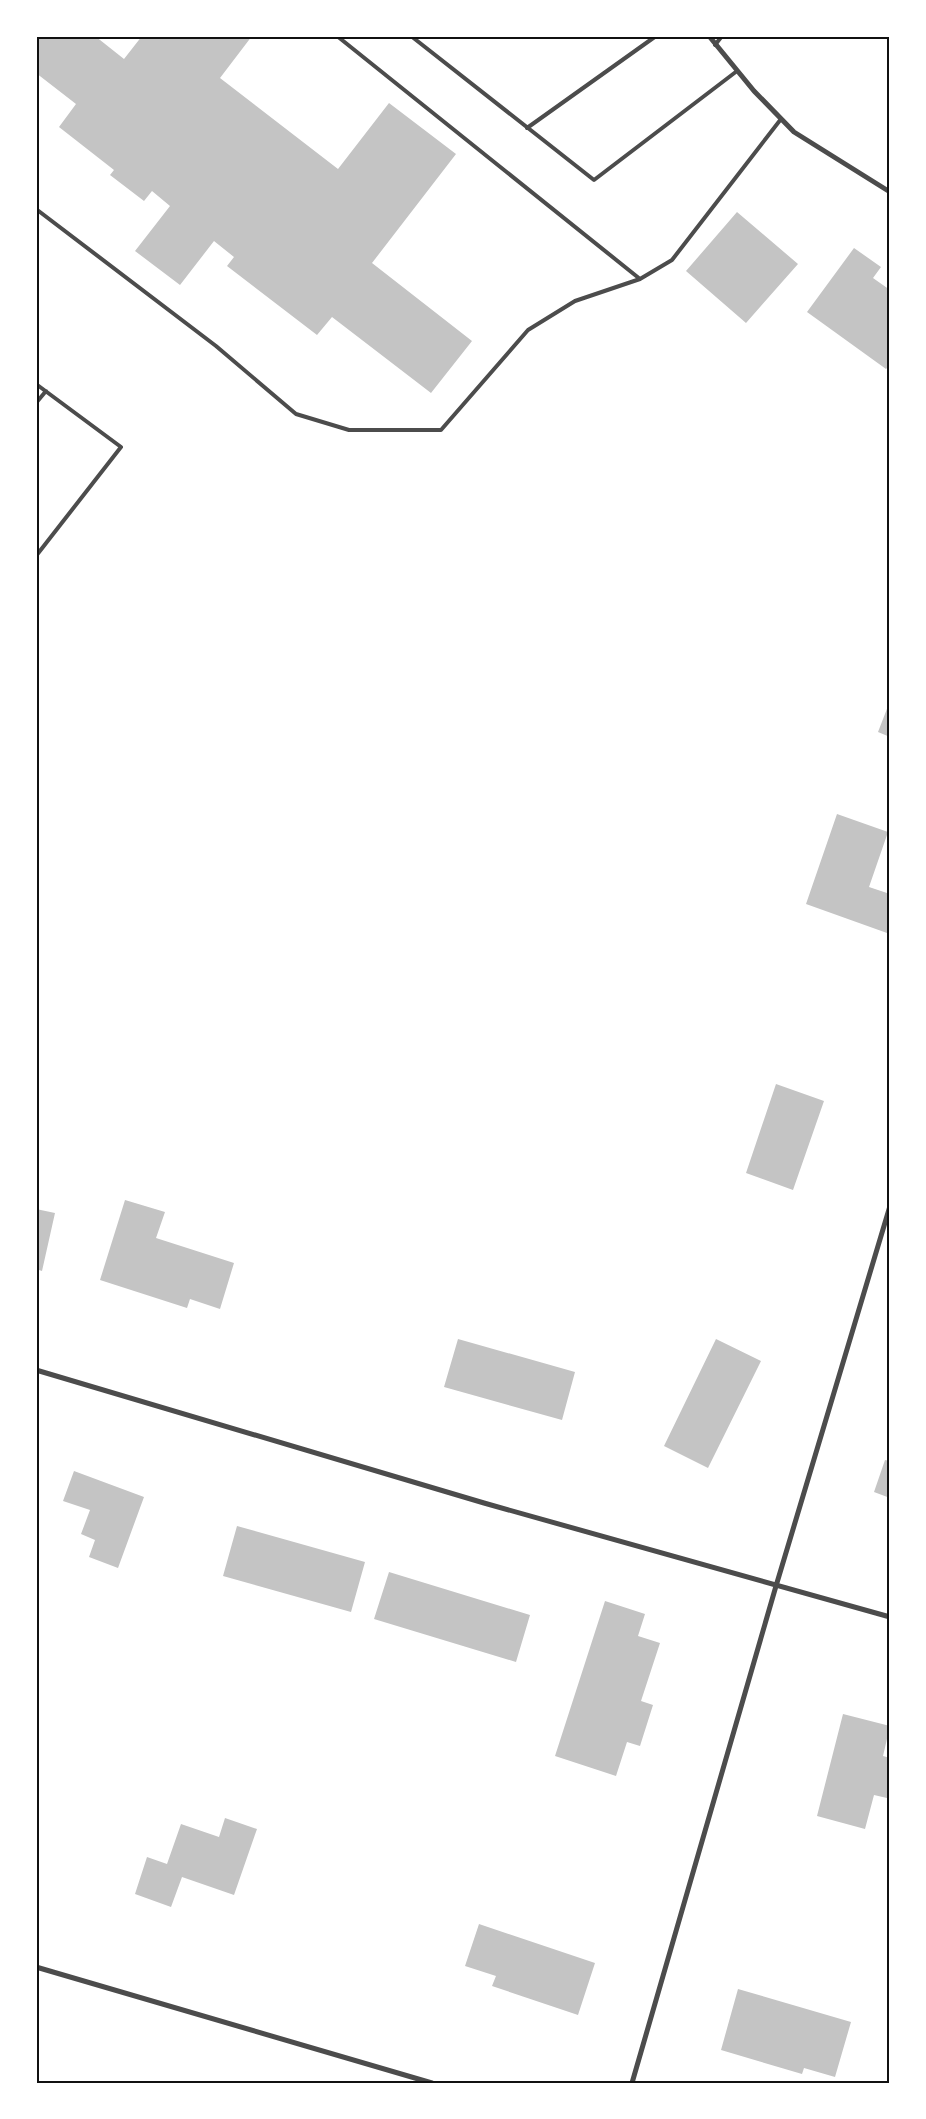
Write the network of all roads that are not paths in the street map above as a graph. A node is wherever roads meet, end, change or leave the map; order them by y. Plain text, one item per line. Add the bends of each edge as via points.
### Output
1 (336, 36) edge
2 (411, 36) edge
3 (656, 36) edge
4 (709, 36) edge
5 (722, 36) edge
6 (715, 45) junction
7 (737, 71) junction
8 (781, 119) junction
9 (528, 128) junction
10 (890, 192) edge
11 (36, 209) edge
12 (640, 279) junction
13 (36, 384) edge
14 (46, 391) junction
15 (36, 403) edge
16 (36, 556) edge
17 (890, 1206) edge
18 (36, 1370) edge
19 (776, 1586) junction
20 (890, 1617) edge
21 (36, 1967) edge
22 (432, 2083) edge
23 (632, 2083) edge

1 - 12 lane
2 - 9 lane
3 - 9 lane
4 - 6 street
5 - 6 lane
6 - 7 street
7 - 8 street
7 - 9 lane via 594,180
8 - 10 street via 794,132
8 - 12 lane via 672,260
11 - 12 lane via 216,346 296,414 349,430 441,430 528,330 575,301
13 - 14 lane
14 - 15 lane
14 - 16 lane via 121,447
17 - 19 street
18 - 19 street
19 - 20 street
19 - 23 street
21 - 22 street

